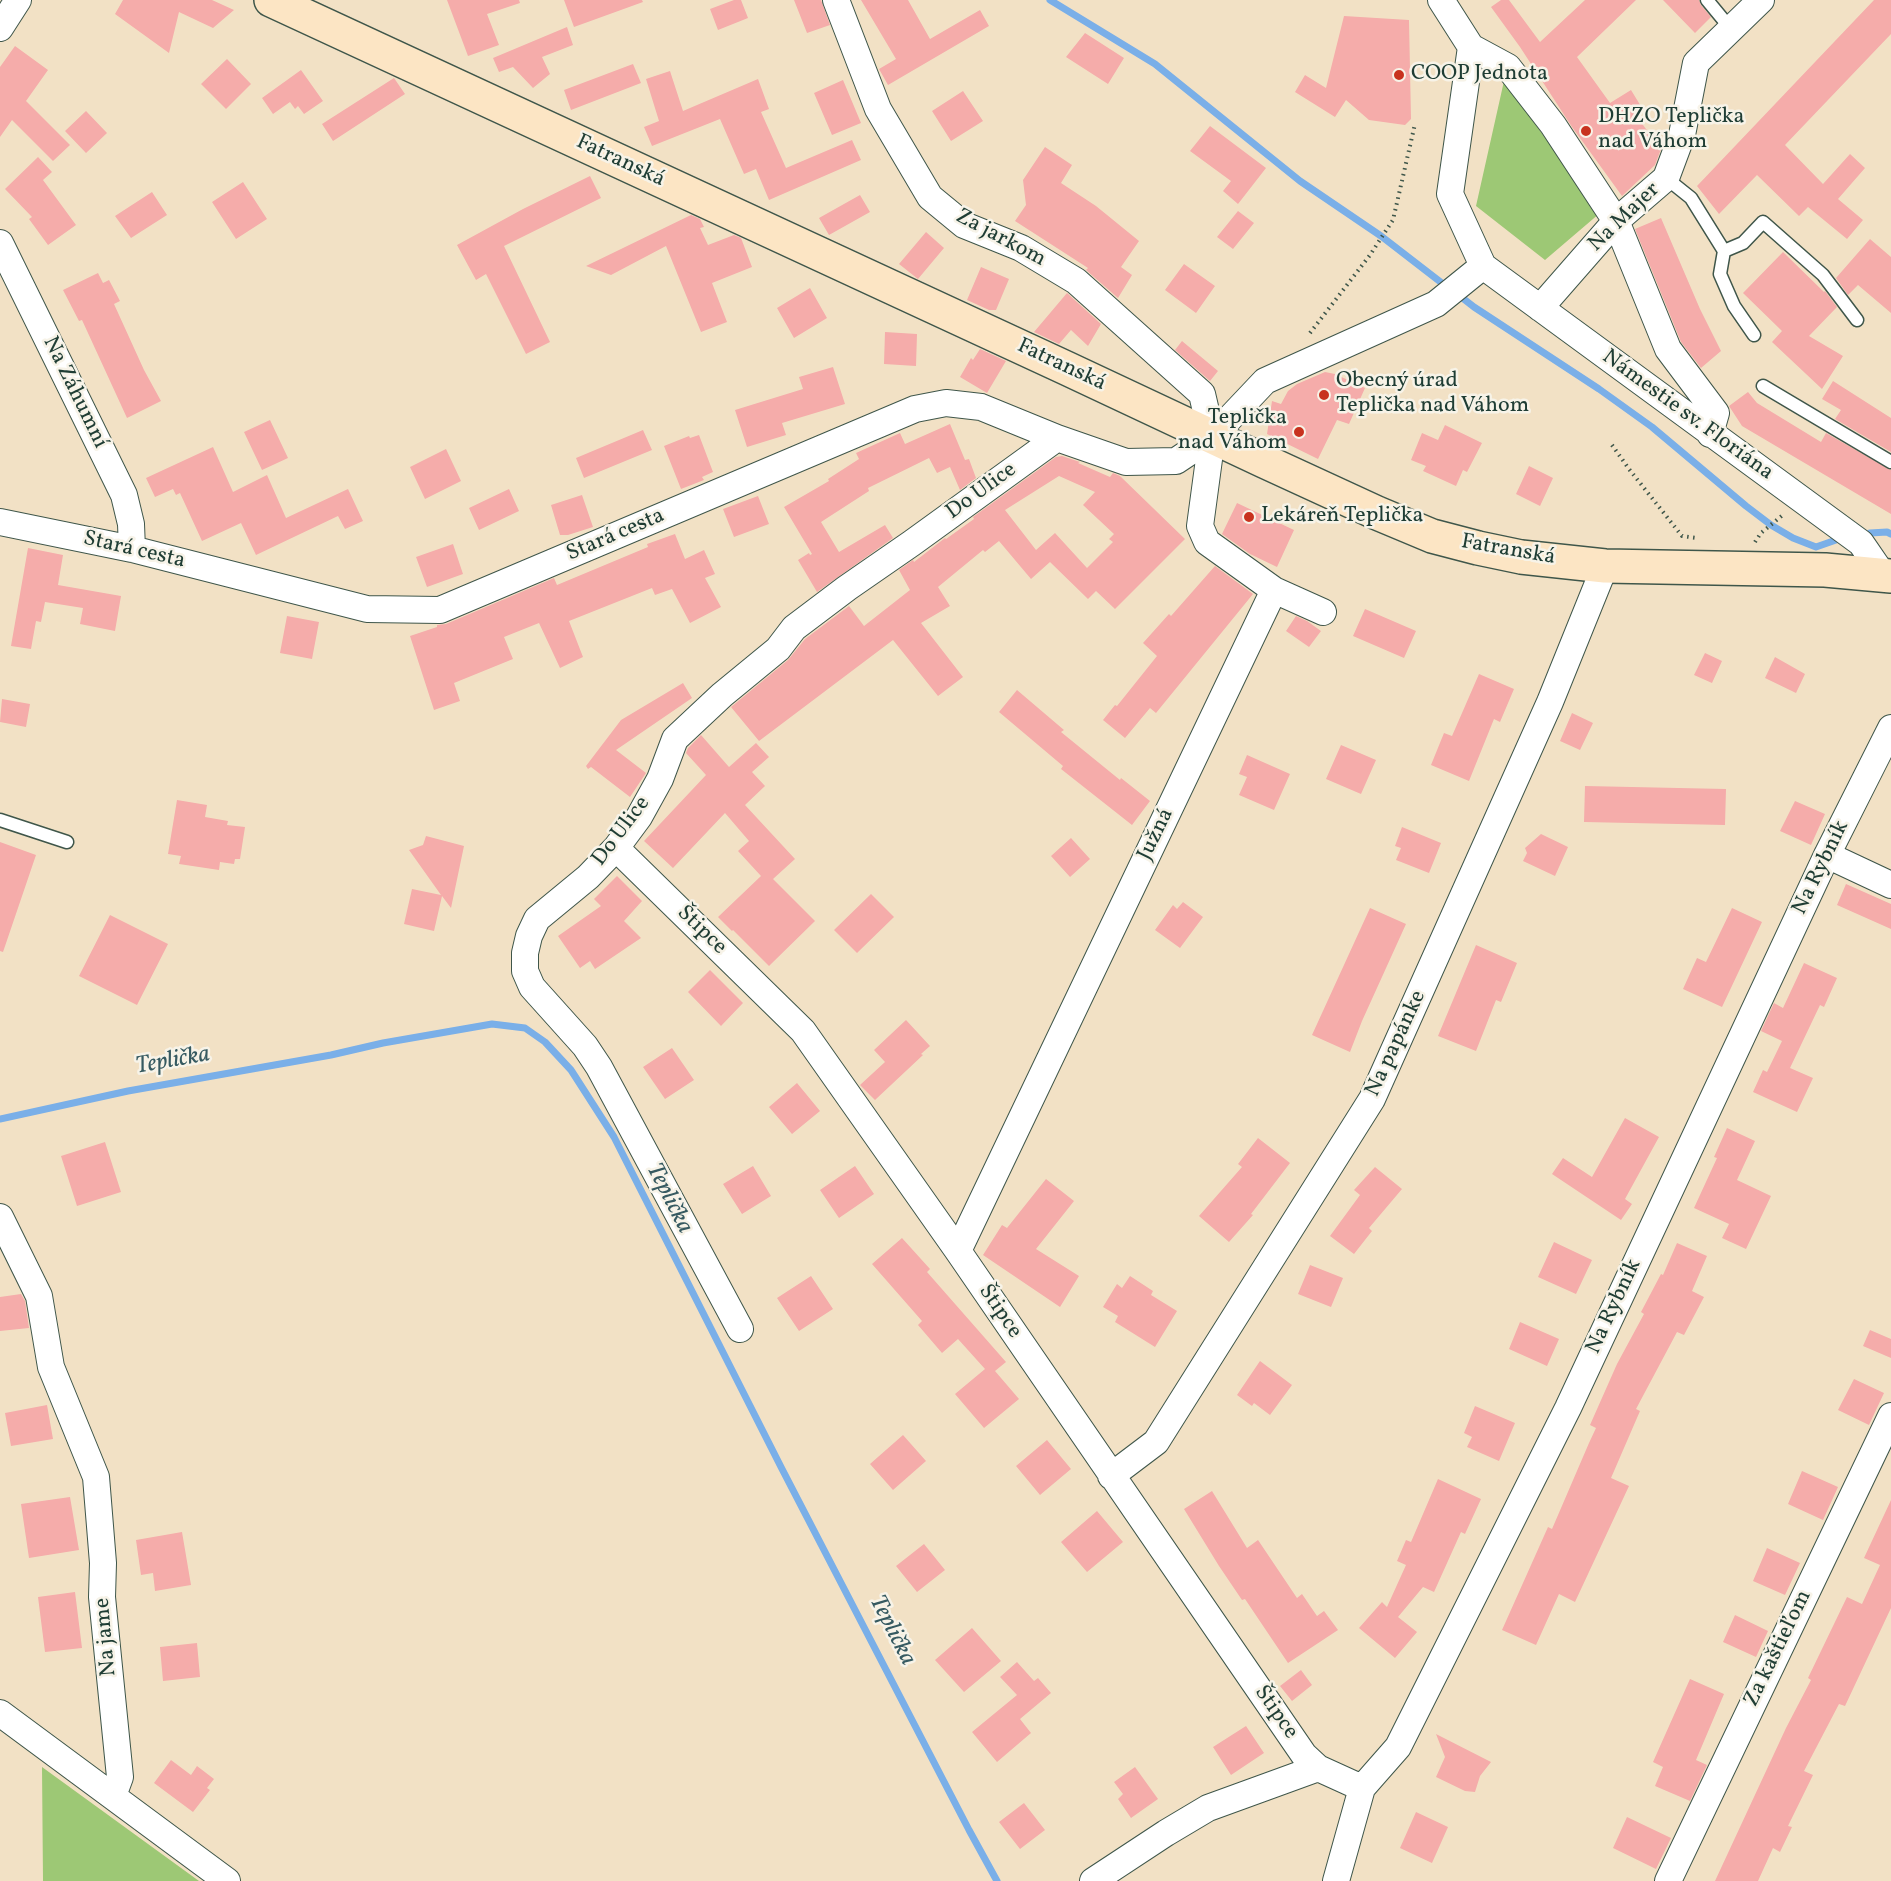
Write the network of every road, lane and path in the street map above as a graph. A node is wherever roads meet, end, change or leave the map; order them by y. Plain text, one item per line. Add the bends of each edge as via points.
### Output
1 (18, 0) edge
2 (271, 0) edge
3 (836, 0) edge
4 (1441, 0) edge
5 (1707, 0) edge
6 (1761, 0) edge
7 (0, 28) edge
8 (1731, 29) junction
9 (1471, 47) junction
10 (1415, 124) dead end
11 (1666, 177) junction
12 (1616, 220) junction
13 (0, 243) edge
14 (1724, 251) junction
15 (1483, 266) junction
16 (1540, 308) junction
17 (1857, 320) dead end
18 (1308, 335) dead end
19 (1754, 335) dead end
20 (1764, 386) dead end
21 (1710, 434) junction
22 (1212, 437) junction
23 (1057, 438) junction
24 (1612, 445) dead end
25 (1891, 462) edge
26 (1778, 519) dead end
27 (0, 522) edge
28 (1761, 533) dead end
29 (1682, 536) dead end
30 (132, 549) junction
31 (1605, 566) junction
32 (1887, 575) edge
33 (1274, 590) junction
34 (1323, 612) dead end
35 (1891, 728) edge
36 (0, 820) edge
37 (67, 842) dead end
38 (616, 848) junction
39 (1827, 855) junction
40 (1891, 885) edge
41 (0, 1217) edge
42 (957, 1251) junction
43 (740, 1329) dead end
44 (1891, 1416) edge
45 (1111, 1476) junction
46 (0, 1713) edge
47 (1318, 1768) junction
48 (1362, 1788) junction
49 (113, 1796) junction
50 (227, 1881) edge
51 (1093, 1881) edge
52 (1336, 1881) edge
53 (1668, 1881) edge

1 - 7 street
2 - 22 main road, Fatranská
3 - 22 street, Za jarkom via 878,109 930,197 964,225 1021,248 1076,281 1202,394
4 - 9 street
5 - 8 lane
6 - 8 street, Na Majer
8 - 11 street, Na Majer via 1696,63 1683,135
9 - 12 street via 1508,67 1553,125
9 - 15 street, Námestie sv. Floriána via 1450,194
10 - 18 path via 1390,224
11 - 12 street, Na Majer
11 - 14 lane via 1691,198
12 - 16 street, Na Majer
12 - 21 street via 1668,349 1716,413
13 - 30 street, Na Záhumní via 124,495
14 - 17 lane via 1743,243 1763,222 1823,275
14 - 19 lane via 1720,274 1734,306
15 - 16 street, Námestie sv. Floriána
15 - 22 street via 1453,292 1416,315 1265,381
16 - 21 street, Námestie sv. Floriána
20 - 25 lane
21 - 32 street, Námestie sv. Floriána via 1861,543
22 - 23 street, Stará cesta via 1176,461 1126,462
22 - 31 main road, Fatranská via 1432,536 1521,557
22 - 33 street via 1200,526 1207,542
23 - 30 street, Stará cesta via 981,406 946,403 915,409 440,610 367,609
23 - 38 street, Do Ulice via 794,628 778,649 675,739 660,779
24 - 29 path
26 - 28 path
27 - 30 street, Stará cesta
31 - 32 main road, Fatranská via 1789,568
31 - 45 street, Na papánke via 1550,702 1372,1100 1156,1442
33 - 34 street
33 - 42 street, Južná
35 - 39 street, Na Rybník
36 - 37 lane
38 - 42 street, Štipce via 803,1031
38 - 43 street, Do Ulice via 537,919 528,936 525,971 532,987 599,1067
39 - 40 street
39 - 48 street, Na Rybník via 1562,1419 1398,1747
41 - 49 street, Na jame via 39,1296 51,1367 96,1477 102,1597 120,1777
42 - 45 street, Štipce
44 - 53 street, Za kaštieľom
45 - 47 street, Štipce via 1304,1755
46 - 49 street
47 - 48 street, Štipce
47 - 51 street via 1208,1808
48 - 52 street, Na Rybník
49 - 50 street

